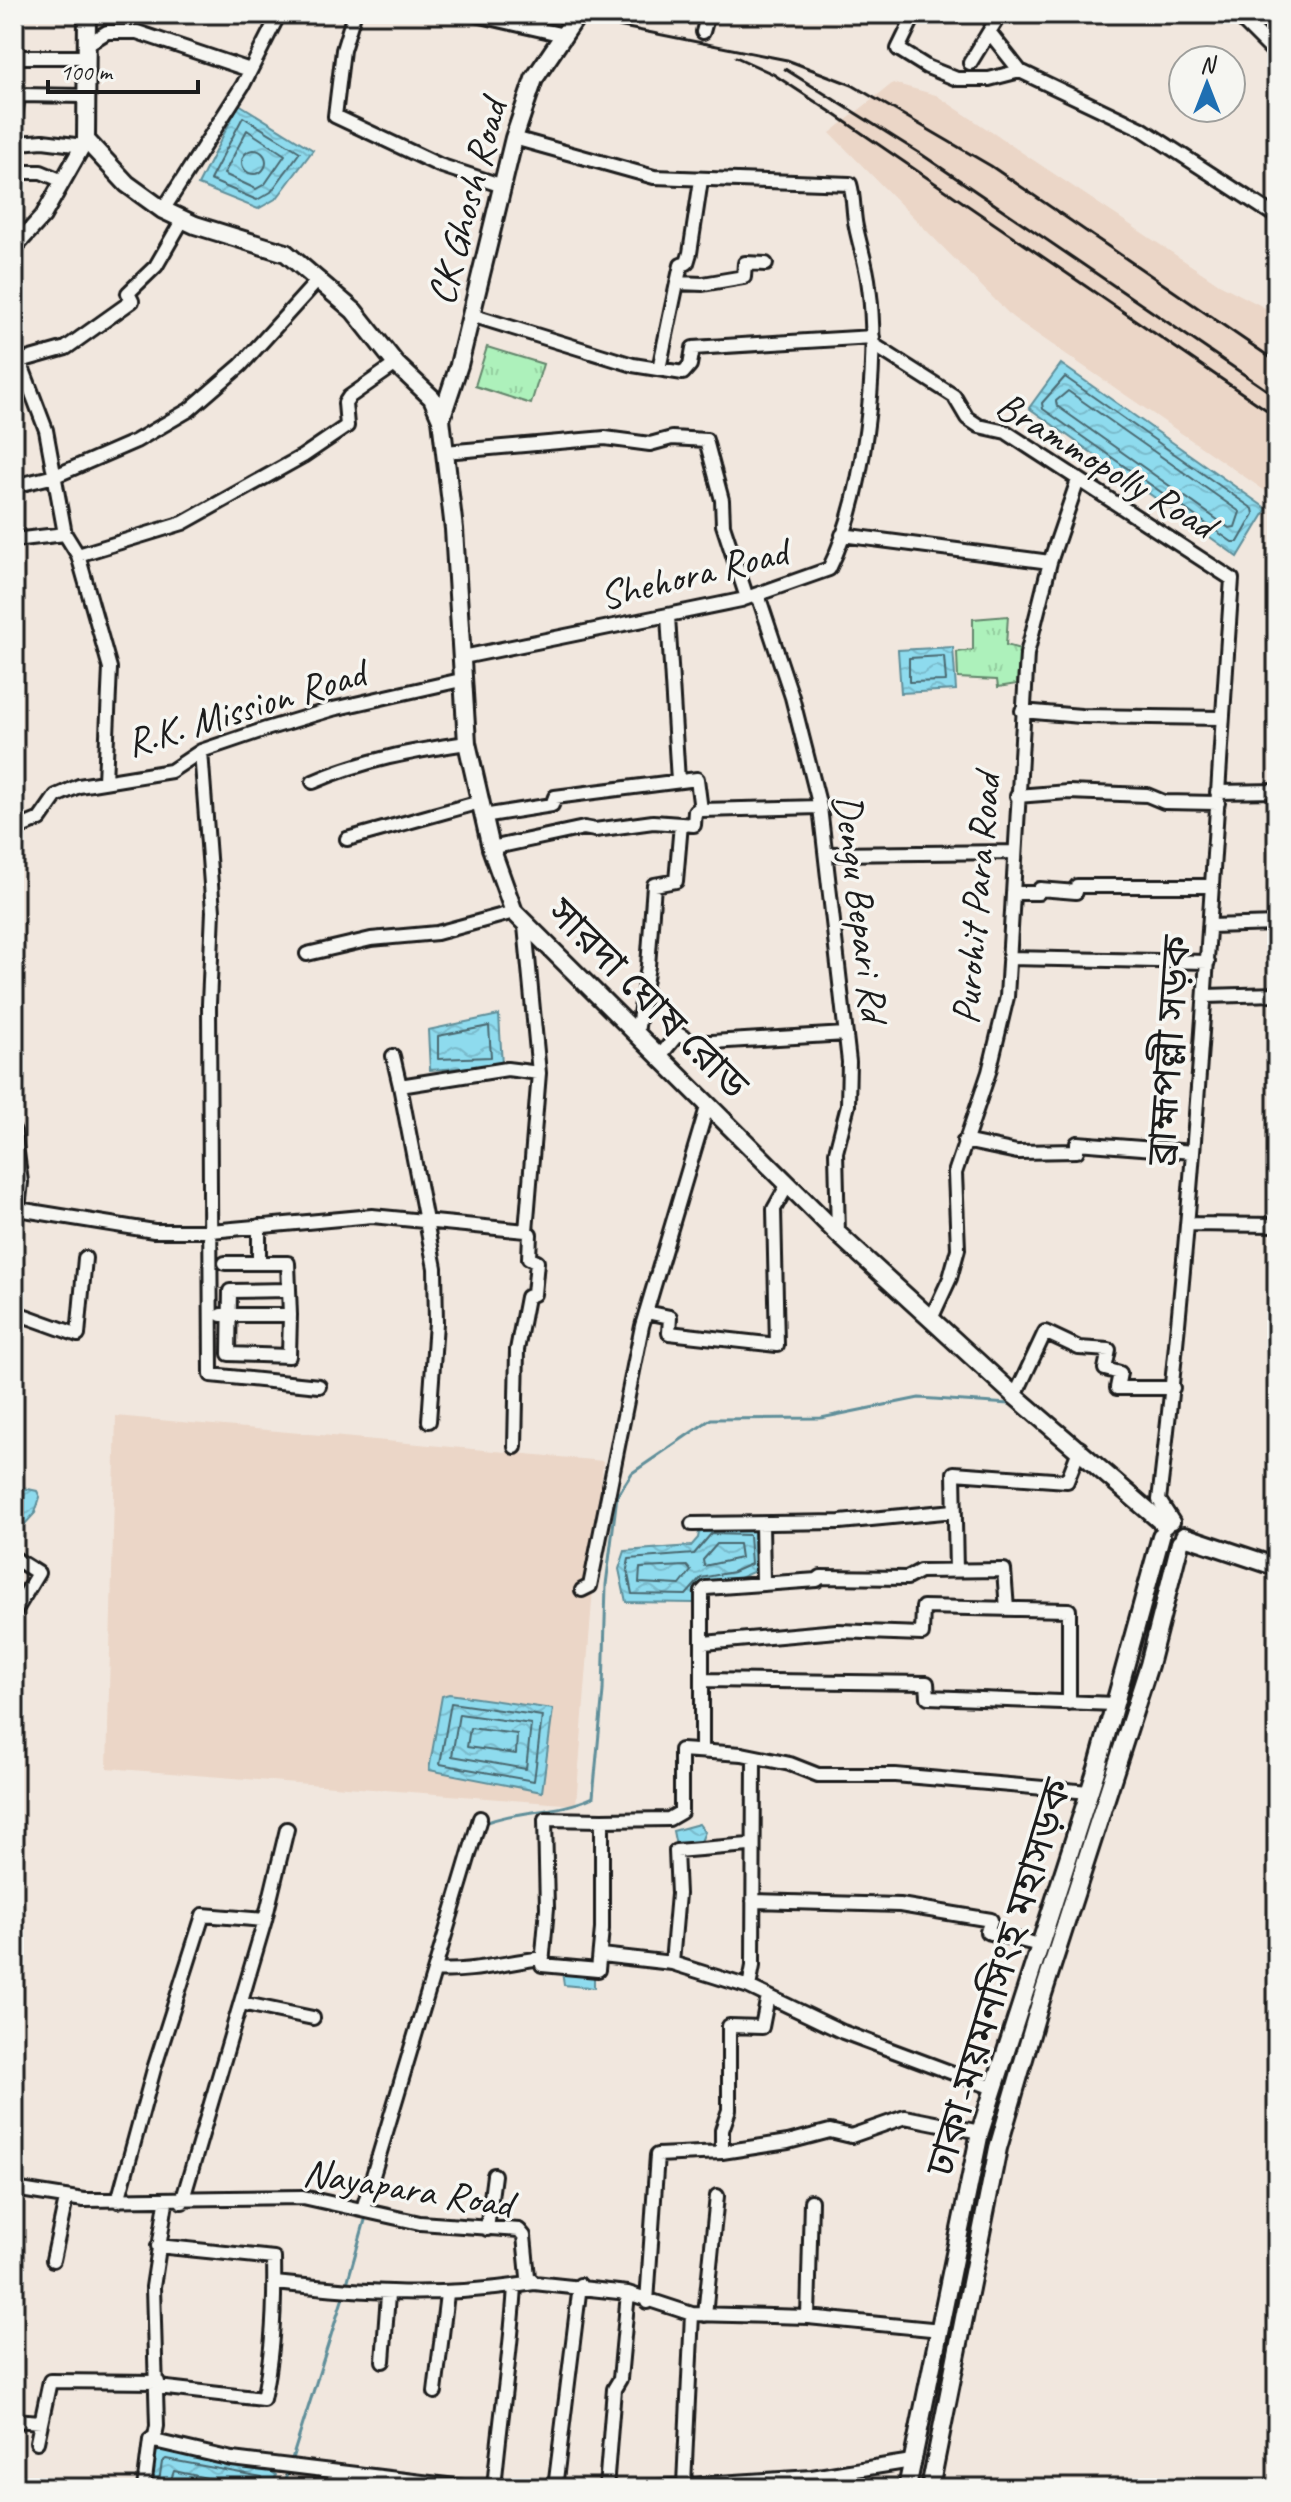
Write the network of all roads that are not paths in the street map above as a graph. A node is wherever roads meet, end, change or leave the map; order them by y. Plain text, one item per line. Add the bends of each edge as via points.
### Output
1 (87, 14) edge
2 (279, 14) edge
3 (354, 14) edge
4 (472, 14) edge
5 (578, 14) edge
6 (708, 14) edge
7 (915, 14) edge
8 (1000, 14) edge
9 (1244, 17) edge
10 (703, 32) dead end
11 (990, 33) junction
12 (564, 35) junction
13 (85, 51) junction
14 (1277, 54) edge
15 (14, 57) edge
16 (970, 63) dead end
17 (250, 70) junction
18 (1020, 71) junction
19 (85, 96) junction
20 (14, 124) edge
21 (14, 137) edge
22 (514, 138) junction
23 (85, 143) junction
24 (14, 172) edge
25 (701, 180) junction
26 (63, 181) junction
27 (503, 186) junction
28 (163, 210) junction
29 (1277, 217) edge
30 (183, 219) junction
31 (14, 248) edge
32 (766, 264) dead end
33 (319, 279) junction
34 (677, 283) junction
35 (471, 315) junction
36 (873, 341) junction
37 (14, 346) edge
38 (20, 361) junction
39 (396, 364) junction
40 (659, 369) junction
41 (441, 419) junction
42 (445, 452) junction
43 (55, 476) junction
44 (1078, 480) junction
45 (14, 486) edge
46 (65, 534) junction
47 (842, 535) junction
48 (14, 540) edge
49 (78, 555) junction
50 (1050, 562) junction
51 (1232, 579) joint
52 (752, 597) junction
53 (668, 616) junction
54 (463, 657) junction
55 (461, 680) junction
56 (1022, 711) junction
57 (1222, 718) junction
58 (467, 743) junction
59 (201, 751) junction
60 (105, 781) junction
61 (678, 781) junction
62 (313, 782) dead end
63 (1277, 791) edge
64 (1017, 796) junction
65 (1218, 798) junction
66 (820, 807) junction
67 (482, 809) junction
68 (701, 810) junction
69 (681, 824) junction
70 (14, 830) edge
71 (347, 839) dead end
72 (491, 848) junction
73 (1015, 852) junction
74 (826, 854) junction
75 (1212, 886) junction
76 (1013, 893) junction
77 (514, 912) junction
78 (1277, 924) edge
79 (525, 926) junction
80 (1210, 926) junction
81 (307, 954) dead end
82 (1009, 958) junction
83 (1208, 962) junction
84 (1277, 994) edge
85 (1206, 996) junction
86 (637, 1032) junction
87 (846, 1034) junction
88 (393, 1056) dead end
89 (660, 1056) junction
90 (539, 1073) junction
91 (400, 1086) junction
92 (708, 1104) junction
93 (14, 1131) edge
94 (964, 1141) junction
95 (1193, 1152) junction
96 (788, 1184) junction
97 (16, 1213) edge
98 (428, 1221) junction
99 (1187, 1224) junction
100 (1277, 1225) edge
101 (259, 1226) junction
102 (211, 1231) junction
103 (526, 1231) junction
104 (838, 1234) junction
105 (85, 1258) dead end
106 (225, 1263) dead end
107 (259, 1263) junction
108 (289, 1290) junction
109 (14, 1312) edge
110 (646, 1312) junction
111 (210, 1314) junction
112 (229, 1315) junction
113 (290, 1315) junction
114 (931, 1319) junction
115 (319, 1386) dead end
116 (1173, 1388) junction
117 (1015, 1396) junction
118 (429, 1421) dead end
119 (515, 1447) dead end
120 (1080, 1448) junction
121 (954, 1511) junction
122 (692, 1524) dead end
123 (762, 1524) junction
124 (1166, 1528) junction
125 (1182, 1539) junction
126 (14, 1558) edge
127 (1277, 1567) edge
128 (956, 1571) junction
129 (763, 1582) junction
130 (582, 1590) dead end
131 (1007, 1609) junction
132 (14, 1613) edge
133 (704, 1643) junction
134 (705, 1680) junction
135 (1069, 1703) junction
136 (1115, 1704) junction
137 (702, 1750) junction
138 (754, 1758) junction
139 (1089, 1792) junction
140 (480, 1818) dead end
141 (602, 1820) junction
142 (287, 1829) dead end
143 (749, 1845) dead end
144 (753, 1901) junction
145 (265, 1920) junction
146 (1040, 1945) junction
147 (601, 1955) junction
148 (543, 1958) junction
149 (672, 1963) junction
150 (436, 1970) junction
151 (749, 1987) junction
152 (768, 1996) junction
153 (241, 2003) junction
154 (313, 2018) dead end
155 (14, 2079) edge
156 (993, 2088) junction
157 (14, 2095) edge
158 (980, 2132) junction
159 (722, 2152) junction
160 (494, 2175) dead end
161 (14, 2189) edge
162 (717, 2196) dead end
163 (66, 2199) junction
164 (118, 2201) junction
165 (811, 2201) dead end
166 (166, 2202) junction
167 (182, 2202) junction
168 (363, 2209) junction
169 (487, 2229) junction
170 (158, 2246) junction
171 (53, 2260) dead end
172 (275, 2283) junction
173 (534, 2283) junction
174 (580, 2285) junction
175 (515, 2286) junction
176 (628, 2293) junction
177 (447, 2294) junction
178 (388, 2295) junction
179 (647, 2302) junction
180 (699, 2315) junction
181 (808, 2317) junction
182 (941, 2330) junction
183 (383, 2361) dead end
184 (158, 2384) junction
185 (435, 2392) dead end
186 (14, 2420) edge
187 (41, 2422) junction
188 (150, 2440) junction
189 (37, 2442) dead end
190 (912, 2461) junction
191 (684, 2484) junction
192 (144, 2488) edge
193 (472, 2488) edge
194 (494, 2488) edge
195 (555, 2488) edge
196 (606, 2488) edge
197 (641, 2488) edge
198 (907, 2488) edge
199 (930, 2488) edge

1 - 13 main road
2 - 17 street
3 - 27 street via 343,50 335,116 439,165
4 - 12 street
5 - 12 main road, CK Ghosh Road
6 - 10 street
7 - 18 street via 898,49 927,67 957,79 989,79
8 - 11 street
9 - 14 street
11 - 16 street
11 - 18 street
12 - 22 main road, CK Ghosh Road via 534,79
13 - 15 street
13 - 17 street via 107,32 137,32
13 - 19 main road
17 - 28 street
18 - 29 street via 1142,129
19 - 20 street via 18,95
19 - 23 main road
21 - 23 street via 19,143
22 - 25 street, Shehora Road via 654,177
22 - 27 main road, CK Ghosh Road
23 - 26 street
23 - 28 main road, সারদা ঘোষ রোড
24 - 26 street via 41,172
25 - 34 street via 690,253
25 - 36 street, Shehora Road via 850,184 869,285
26 - 31 street via 43,216
27 - 35 main road, CK Ghosh Road
28 - 30 main road, সারদা ঘোষ রোড
30 - 33 main road, সারদা ঘোষ রোড via 286,253
30 - 38 street via 156,266 128,294 132,301 66,348
32 - 34 street via 745,263 744,277
33 - 39 main road, সারদা ঘোষ রোড via 354,311
33 - 43 street via 241,365 189,410 136,441
34 - 40 street
35 - 40 street
35 - 41 main road, CK Ghosh Road
36 - 40 street via 693,348 683,373
36 - 44 street, Brammopolly Road via 954,396 967,418 1006,432
36 - 47 street, Shehora Road via 872,392
37 - 38 street
38 - 43 street via 46,430
39 - 41 main road, সারদা ঘোষ রোড via 432,398
39 - 49 street via 349,397 347,426 303,456 183,523
41 - 42 main road, সারদা ঘোষ রোড
42 - 52 street, Dengu Bepari Rd via 605,438 650,444 672,438 706,440 723,525
42 - 54 main road, সারদা ঘোষ রোড
43 - 45 street
43 - 46 street
44 - 50 street, Purohit Para Road
44 - 51 street, Brammopolly Road
46 - 48 street
46 - 49 street
47 - 50 street
47 - 52 street, Shehora Road via 829,569
49 - 60 street via 110,668
50 - 56 street, Purohit Para Road via 1027,654
51 - 57 street, ব্রাহ্মপল্লী সড়ক
52 - 53 street, Shehora Road
52 - 66 street, Dengu Bepari Rd via 792,697
53 - 54 street, Shehora Road
53 - 61 street
54 - 55 main road, সারদা ঘোষ রোড
55 - 58 main road, সারদা ঘোষ রোড
55 - 59 street, R.K. Mission Road via 333,709
56 - 57 street
56 - 64 street, Purohit Para Road
57 - 65 street, ব্রাহ্মপল্লী সড়ক
58 - 62 street via 407,751
58 - 67 main road, সারদা ঘোষ রোড
59 - 60 street, R.K. Mission Road via 171,771
59 - 102 street via 213,911
60 - 70 street, R.K. Mission Road via 67,790 40,819
61 - 67 street via 555,797 552,805
61 - 68 street via 697,779
63 - 65 street
64 - 65 street via 1147,795 1164,802
64 - 73 street, Purohit Para Road
65 - 75 street, ব্রাহ্মপল্লী সড়ক
66 - 68 street
66 - 74 street, Dengu Bepari Rd
67 - 71 street
67 - 72 main road, সারদা ঘোষ রোড
68 - 69 street via 695,811 696,825
69 - 72 street via 584,828
69 - 86 street via 676,882 654,885
72 - 77 main road, সারদা ঘোষ রোড
73 - 74 street
73 - 76 street, Purohit Para Road
74 - 87 street, Dengu Bepari Rd
75 - 76 street via 1077,886 1076,892
75 - 80 street, ব্রাহ্মপল্লী সড়ক
76 - 82 street, Purohit Para Road
77 - 79 main road, সারদা ঘোষ রোড
77 - 81 street via 437,933 371,939
78 - 80 street
79 - 86 main road, সারদা ঘোষ রোড
79 - 90 street
80 - 83 street, ব্রাহ্মপল্লী সড়ক
82 - 83 street
82 - 94 street, Purohit Para Road via 1007,997 989,1072
83 - 85 street, ব্রাহ্মপল্লী সড়ক
84 - 85 street
85 - 95 street, ব্রাহ্মপল্লী সড়ক
86 - 89 main road, সারদা ঘোষ রোড
87 - 89 street via 692,1042 678,1034
87 - 104 street, Dengu Bepari Rd via 848,1105 836,1152
88 - 91 street
89 - 92 main road, সারদা ঘোষ রোড
90 - 91 street via 507,1069
90 - 103 street
91 - 98 street
92 - 96 main road, সারদা ঘোষ রোড
92 - 110 street
93 - 97 street via 21,1182
94 - 95 street via 1017,1152 1077,1151 1077,1143
94 - 114 street, Purohit Para Road via 955,1173 958,1249
95 - 99 street, ব্রাহ্মপল্লী সড়ক
96 - 104 main road, সারদা ঘোষ রোড
96 - 110 street via 774,1209 777,1345 669,1333 670,1317
97 - 102 street via 154,1231
98 - 101 street via 372,1216
98 - 103 street
98 - 118 street via 436,1323
99 - 100 street
99 - 116 street, ব্রাহ্মপল্লী সড়ক
101 - 102 street
101 - 107 street
102 - 111 street
103 - 119 street via 529,1258 537,1262 534,1294 527,1297 517,1350
104 - 114 main road, সারদা ঘোষ রোড
105 - 109 street via 78,1335
106 - 107 street
107 - 108 street via 288,1263
108 - 112 street via 231,1290
108 - 113 street
110 - 130 street via 590,1586
111 - 112 street
111 - 115 street via 211,1375
112 - 113 street
112 - 113 street via 229,1354 289,1356
114 - 117 main road, সারদা ঘোষ রোড
116 - 117 street via 1117,1388 1120,1373 1105,1369 1109,1350 1079,1348 1045,1332
116 - 124 street, ব্রাহ্মপল্লী সড়ক via 1159,1500
117 - 120 main road, সারদা ঘোষ রোড
120 - 121 street via 1067,1481 954,1473
120 - 124 main road, সারদা ঘোষ রোড
121 - 123 street
121 - 128 street
122 - 123 street
123 - 129 street
124 - 125 main road, সারদা ঘোষ রোড via 1181,1526
124 - 136 main road, ঢাকা-ময়মনসিংহ মহাসড়ক
125 - 127 main road
125 - 199 main road, ঢাকা-ময়মনসিংহ মহাসড়ক via 1149,1665 998,2148
126 - 132 street via 38,1573
128 - 129 street via 920,1571 907,1578
128 - 131 street via 1004,1570
129 - 133 street via 702,1592
131 - 133 street via 923,1607 922,1634 837,1631
131 - 135 street via 1069,1610
133 - 134 street
134 - 135 street via 927,1683 928,1697
134 - 137 street
135 - 136 street
136 - 139 main road, ঢাকা-ময়মনসিংহ মহাসড়ক
137 - 138 street
137 - 141 street via 681,1750 681,1812 669,1819
138 - 139 street via 818,1775 895,1775
138 - 144 street
139 - 146 main road, ঢাকা-ময়মনসিংহ মহাসড়ক
140 - 150 street
141 - 147 street
141 - 148 street via 545,1819
142 - 145 street
143 - 149 street via 676,1851
144 - 146 street via 900,1905 991,1920 987,1932
144 - 151 street
145 - 153 street
145 - 164 street via 203,1915
146 - 156 main road, ঢাকা-ময়মনসিংহ মহাসড়ক
147 - 148 street via 598,1970 542,1965
147 - 149 street
148 - 150 street via 480,1966 465,1973
149 - 151 street
150 - 168 street
151 - 152 street
152 - 156 street via 843,2032
152 - 159 street via 762,2027 729,2026 729,2110
153 - 154 street
153 - 167 street
155 - 157 street
156 - 158 main road, ঢাকা-ময়মনসিংহ মহাসড়ক
158 - 159 street via 905,2117 851,2136 830,2131
158 - 182 main road, ঢাকা-ময়মনসিংহ মহাসড়ক
159 - 179 street via 657,2155
160 - 169 street
161 - 163 street, Nayapara Road
162 - 180 street
163 - 164 street, Nayapara Road
163 - 171 street
164 - 166 street, Nayapara Road
165 - 181 street
166 - 167 street, Nayapara Road
166 - 170 street
167 - 168 street, Nayapara Road via 303,2197
168 - 169 street, Nayapara Road via 420,2223
169 - 173 street, Nayapara Road via 522,2232 528,2277
170 - 172 street via 274,2258
170 - 184 street via 153,2287
172 - 178 street
172 - 184 street via 263,2399
173 - 174 street
173 - 175 street
174 - 176 street
174 - 195 street
175 - 177 street
175 - 194 street
176 - 179 street
176 - 196 street
177 - 178 street
177 - 185 street
178 - 183 street
179 - 180 street
180 - 181 street
180 - 191 street
181 - 182 street
182 - 190 main road, ঢাকা-ময়মনসিংহ মহাসড়ক
184 - 187 street via 50,2381
184 - 188 street via 157,2426
186 - 187 street
187 - 189 street
188 - 192 street
188 - 193 street via 232,2459
190 - 191 street via 812,2477
190 - 198 main road, ঢাকা-ময়মনসিংহ মহাসড়ক
191 - 197 street

